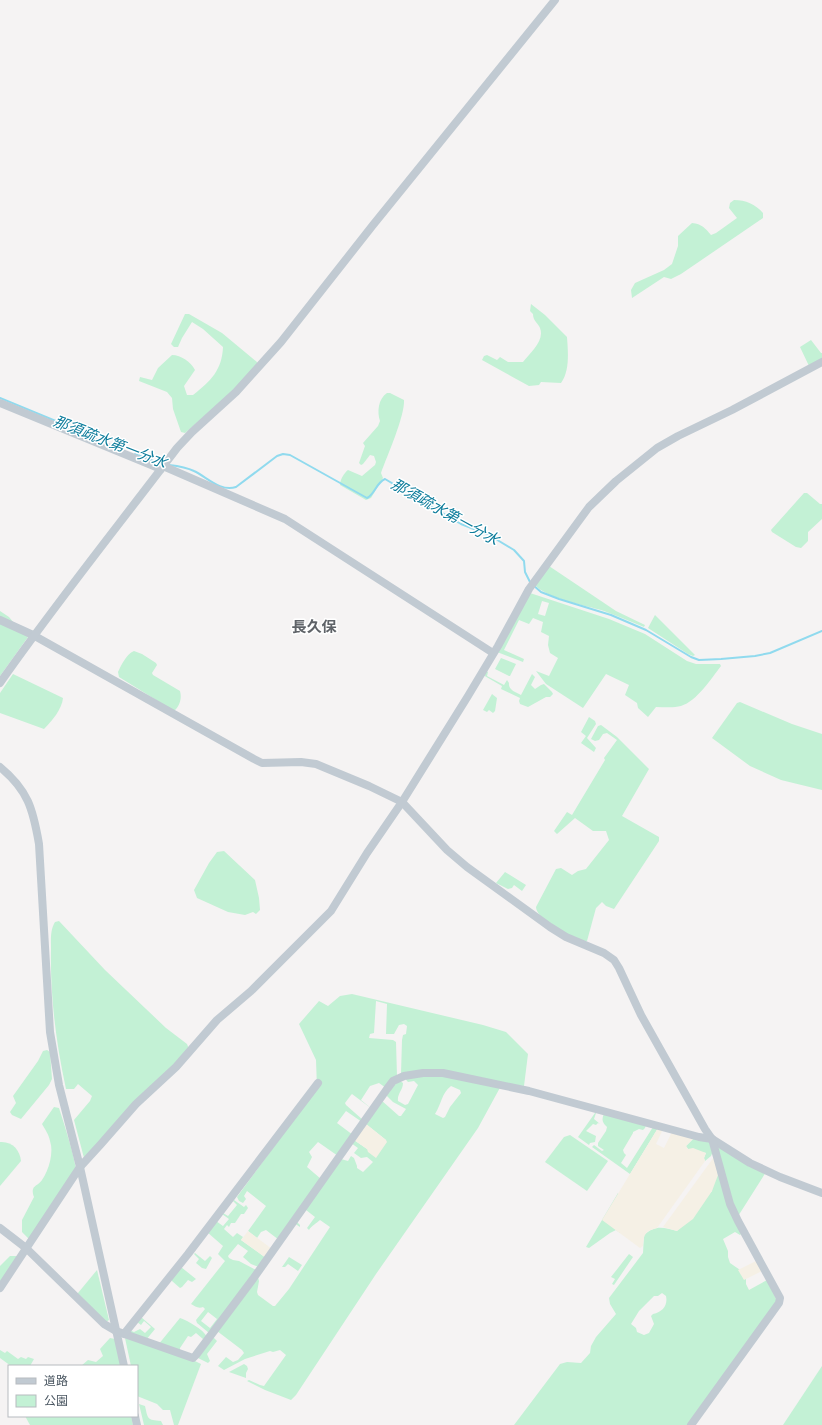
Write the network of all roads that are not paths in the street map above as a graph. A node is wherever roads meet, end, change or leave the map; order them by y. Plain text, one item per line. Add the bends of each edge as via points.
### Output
1 (555, 0) edge
2 (822, 362) edge
3 (0, 403) edge
4 (162, 468) junction
5 (0, 620) edge
6 (33, 635) junction
7 (493, 653) junction
8 (0, 683) edge
9 (0, 767) edge
10 (402, 802) junction
11 (318, 1083) dead end
12 (712, 1139) junction
13 (80, 1167) junction
14 (822, 1193) edge
15 (0, 1228) edge
16 (26, 1248) junction
17 (0, 1288) edge
18 (120, 1332) junction
19 (124, 1365) edge
20 (691, 1425) edge

1 - 4 street via 281,342 236,392 192,432
2 - 7 street via 657,448 616,481 589,507 529,589
3 - 4 street
4 - 6 street
4 - 7 street via 285,519
5 - 6 street
6 - 8 street
6 - 10 street via 262,763 316,764
7 - 10 street
9 - 13 street via 12,777 24,793 36,825 53,1058
10 - 12 street via 447,850 467,867 550,927 614,960 641,1016
10 - 13 street via 331,911 251,991 216,1020 176,1067 136,1104
11 - 18 street via 188,1254
12 - 14 street via 750,1163
12 - 18 street via 529,1091 443,1073 404,1076 393,1081 254,1279 193,1358
12 - 20 street via 730,1204 780,1298 779,1303
13 - 16 street
13 - 18 street
15 - 16 street
16 - 17 street
16 - 18 street via 104,1324
18 - 19 street

